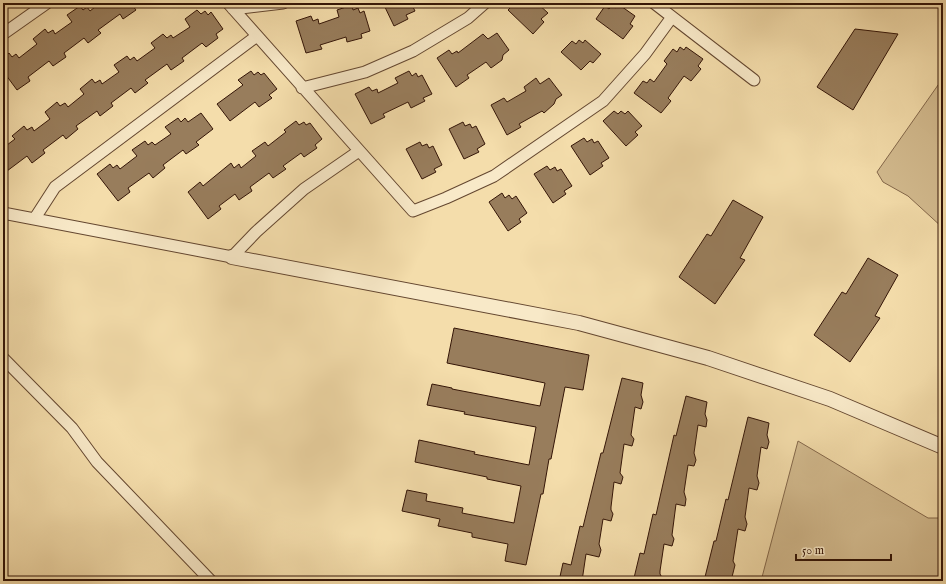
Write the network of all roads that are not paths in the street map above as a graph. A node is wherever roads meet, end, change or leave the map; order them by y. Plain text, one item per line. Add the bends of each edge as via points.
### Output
1 (47, 3) edge
2 (283, 3) edge
3 (485, 3) edge
4 (654, 3) edge
5 (231, 6) edge
6 (672, 17) junction
7 (3, 34) edge
8 (257, 36) junction
9 (754, 80) dead end
10 (302, 88) junction
11 (359, 151) junction
12 (3, 213) edge
13 (35, 218) junction
14 (232, 257) junction
15 (3, 358) edge
16 (943, 447) edge
17 (211, 581) edge

1 - 7 street
2 - 5 street
3 - 10 street via 468,18 413,51 365,72
4 - 6 street
5 - 8 street
6 - 9 street
6 - 11 street via 645,54 603,101 494,176 446,198 413,211
8 - 10 street
8 - 13 street via 55,187
10 - 11 street
11 - 14 street via 304,189
12 - 13 street
13 - 14 street
14 - 16 street via 580,323 708,358 830,399
15 - 17 street via 72,428 97,462

